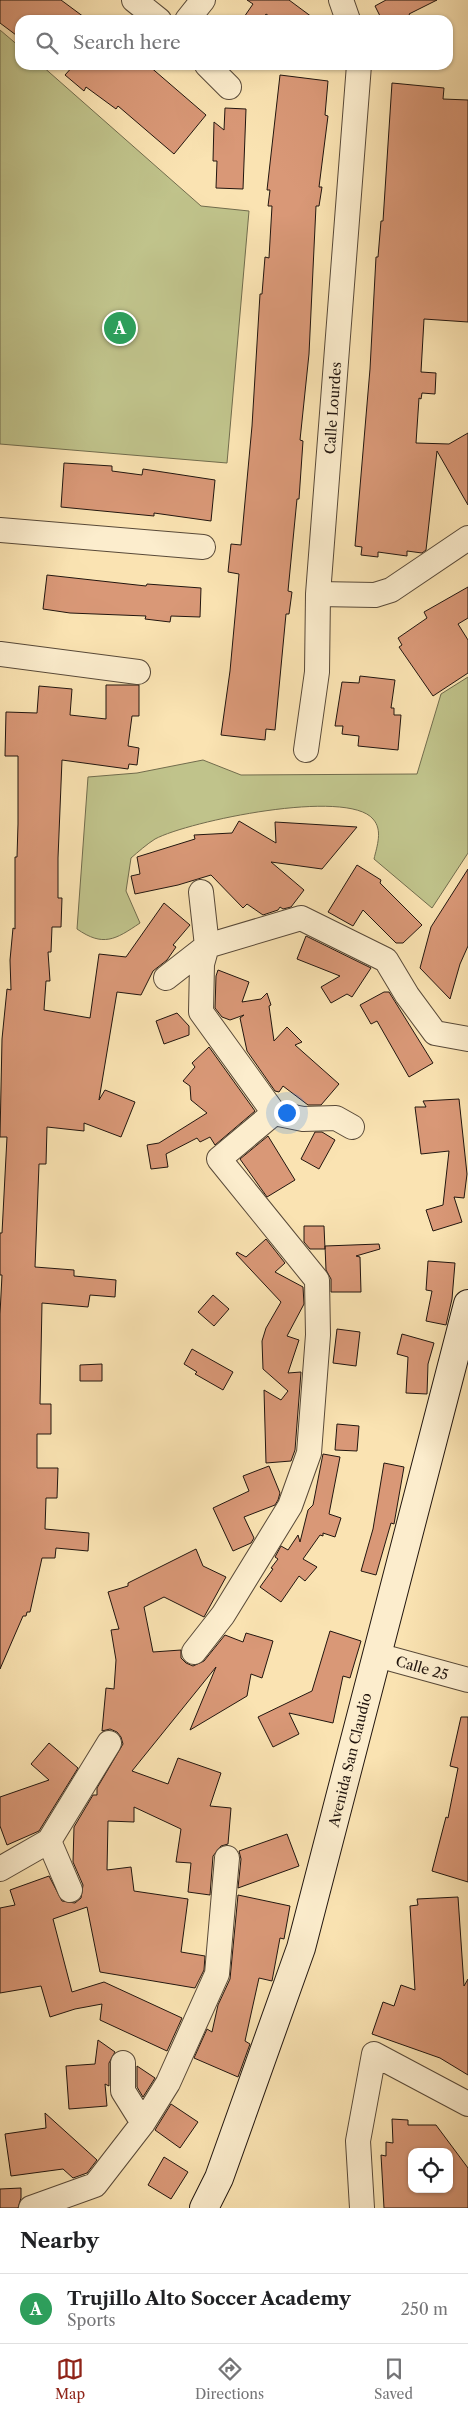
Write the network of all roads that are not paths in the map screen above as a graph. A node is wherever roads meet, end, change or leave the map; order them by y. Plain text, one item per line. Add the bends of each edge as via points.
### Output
1 (134, 0) edge
2 (203, 0) edge
3 (341, 0) edge
4 (153, 15) edge
5 (191, 15) edge
6 (346, 15) edge
7 (212, 70) edge
8 (359, 70) edge
9 (229, 87) dead end
10 (0, 530) edge
11 (468, 538) edge
12 (203, 547) dead end
13 (318, 594) junction
14 (0, 654) edge
15 (138, 672) dead end
16 (306, 750) dead end
17 (201, 892) dead end
18 (207, 946) junction
19 (166, 978) dead end
20 (468, 1039) edge
21 (274, 1114) junction
22 (352, 1126) dead end
23 (468, 1304) edge
24 (194, 1652) dead end
25 (377, 1655) junction
26 (468, 1680) edge
27 (109, 1743) dead end
28 (49, 1841) junction
29 (227, 1858) dead end
30 (0, 1869) edge
31 (70, 1890) dead end
32 (123, 2063) dead end
33 (468, 2104) edge
34 (142, 2123) junction
35 (31, 2208) edge
36 (204, 2208) edge
37 (362, 2208) edge

1 - 4 street
2 - 5 street
3 - 6 street
7 - 9 street
8 - 13 street, Calle Lourdes
10 - 12 street
11 - 13 street via 391,590 375,596
13 - 16 street, Calle Lourdes via 317,672
14 - 15 street
17 - 18 street
18 - 19 street
18 - 20 street via 301,918 386,960 407,996 435,1033
18 - 21 street via 202,964 201,1012
21 - 22 street via 304,1119 336,1118
21 - 24 street via 219,1159 317,1280 318,1335 309,1453 290,1506 223,1615
23 - 25 street, Avenida San Claudio
25 - 26 street, Calle 25
25 - 36 street, Avenida San Claudio via 301,1948 219,2178
27 - 28 street
28 - 30 street
28 - 31 street
29 - 34 street via 217,1974 168,2083
32 - 34 street via 123,2091
33 - 37 street via 374,2054 358,2141
34 - 35 street via 95,2185

